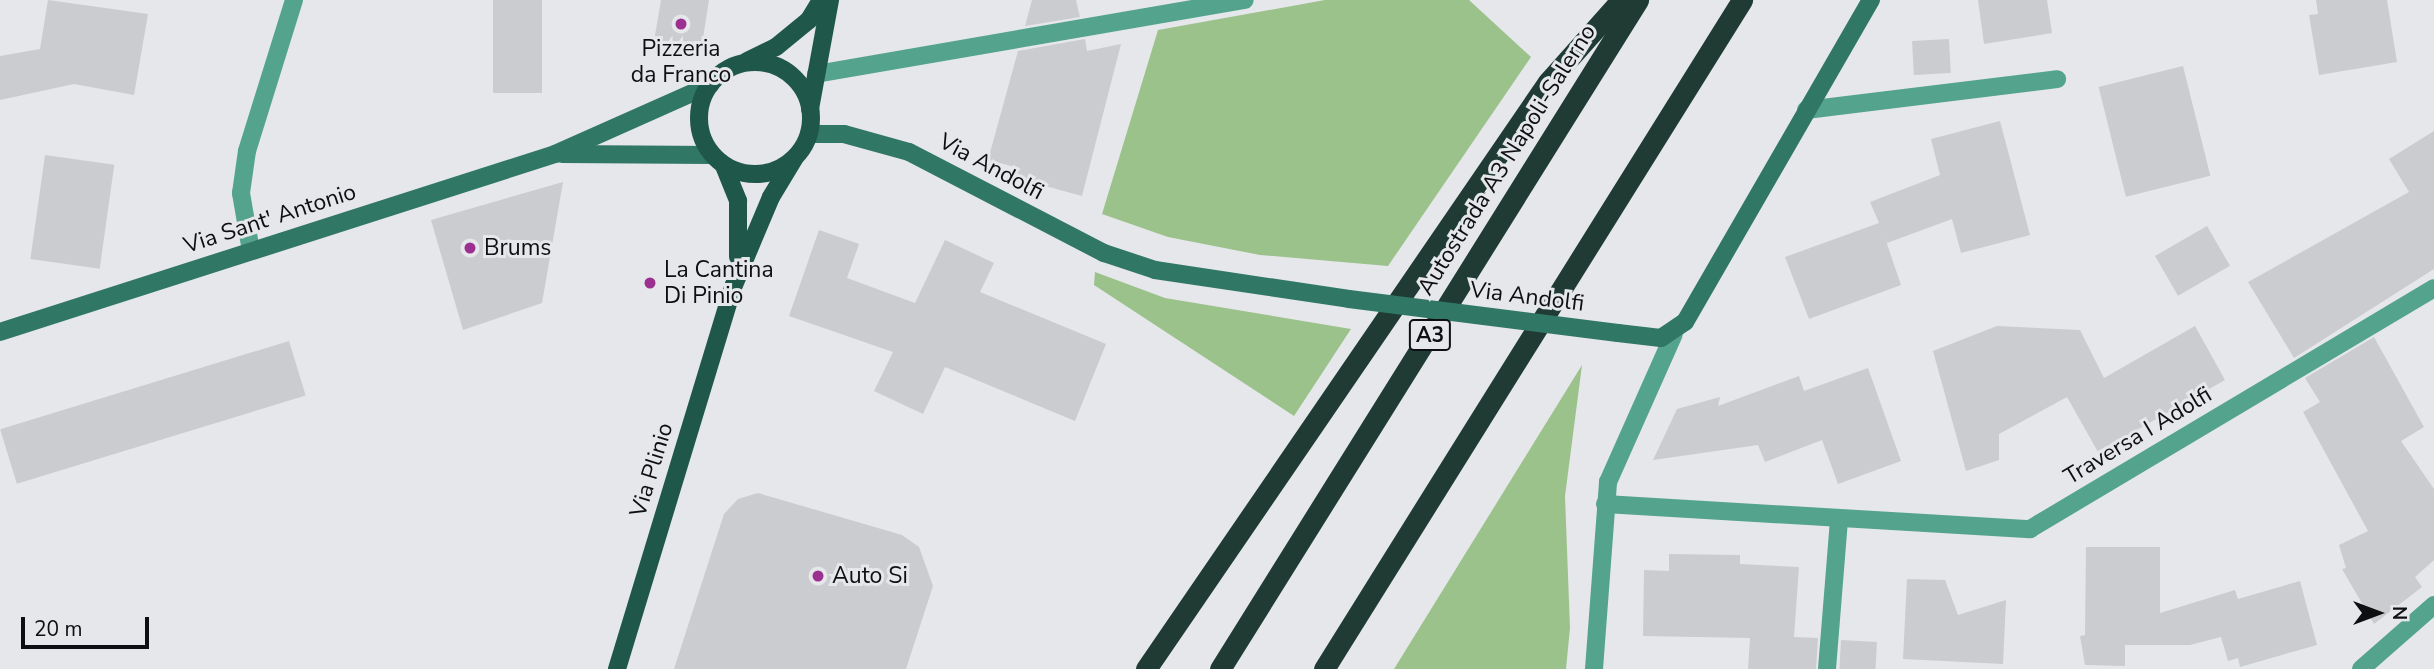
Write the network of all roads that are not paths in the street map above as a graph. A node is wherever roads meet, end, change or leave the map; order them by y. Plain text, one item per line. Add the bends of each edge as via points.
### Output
1 (294, 0) edge
2 (821, 0) edge
3 (830, 0) edge
4 (1245, 0) edge
5 (1621, 0) edge
6 (1638, 0) edge
7 (1742, 0) edge
8 (1871, 0) edge
9 (743, 63) junction
10 (816, 74) junction
11 (2057, 79) dead end
12 (710, 85) junction
13 (1806, 110) junction
14 (810, 113) junction
15 (808, 134) junction
16 (555, 154) junction
17 (793, 159) junction
18 (718, 161) junction
19 (251, 251) junction
20 (734, 285) junction
21 (2434, 288) edge
22 (0, 332) edge
23 (1674, 334) junction
24 (1605, 504) junction
25 (1839, 519) junction
26 (1371, 594) junction
27 (2434, 605) edge
28 (617, 669) edge
29 (1146, 669) edge
30 (1220, 669) edge
31 (1324, 669) edge
32 (1337, 669) edge
33 (1594, 669) edge
34 (1827, 669) edge
35 (2361, 669) edge

1 - 19 street via 247,151 241,193
2 - 9 main road via 808,20 776,47
3 - 10 main road, Via Plinio
4 - 10 street
5 - 29 highway via 1541,93
6 - 30 highway, Autostrada A3 Napoli-Salerno / A3
7 - 26 highway
8 - 13 street
9 - 12 main road
9 - 14 main road via 766,64 787,73 806,97
10 - 14 main road, Via Plinio
11 - 13 street
12 - 16 street, Via Sant' Antonio
12 - 18 main road, Via Plinio via 699,121
13 - 23 street via 1725,258
14 - 15 main road, Via Plinio
15 - 17 main road, Via Plinio
15 - 23 street, Via Andolfi, bridge via 844,134 909,152 1104,253 1155,270 1618,333
16 - 18 street, Via Sant' Antonio
16 - 19 street, Via Sant' Antonio
17 - 18 main road via 760,174
17 - 20 main road, Via Plinio via 771,197
18 - 20 main road, Via Plinio via 738,201 741,237
19 - 22 street, Via Sant' Antonio
20 - 28 main road, Via Plinio
21 - 25 street, Traversa I Adolfi via 2030,529
23 - 24 street via 1615,462
24 - 25 street, Traversa I Adolfi
24 - 33 street
25 - 34 street
26 - 31 highway
26 - 32 highway
27 - 35 street

